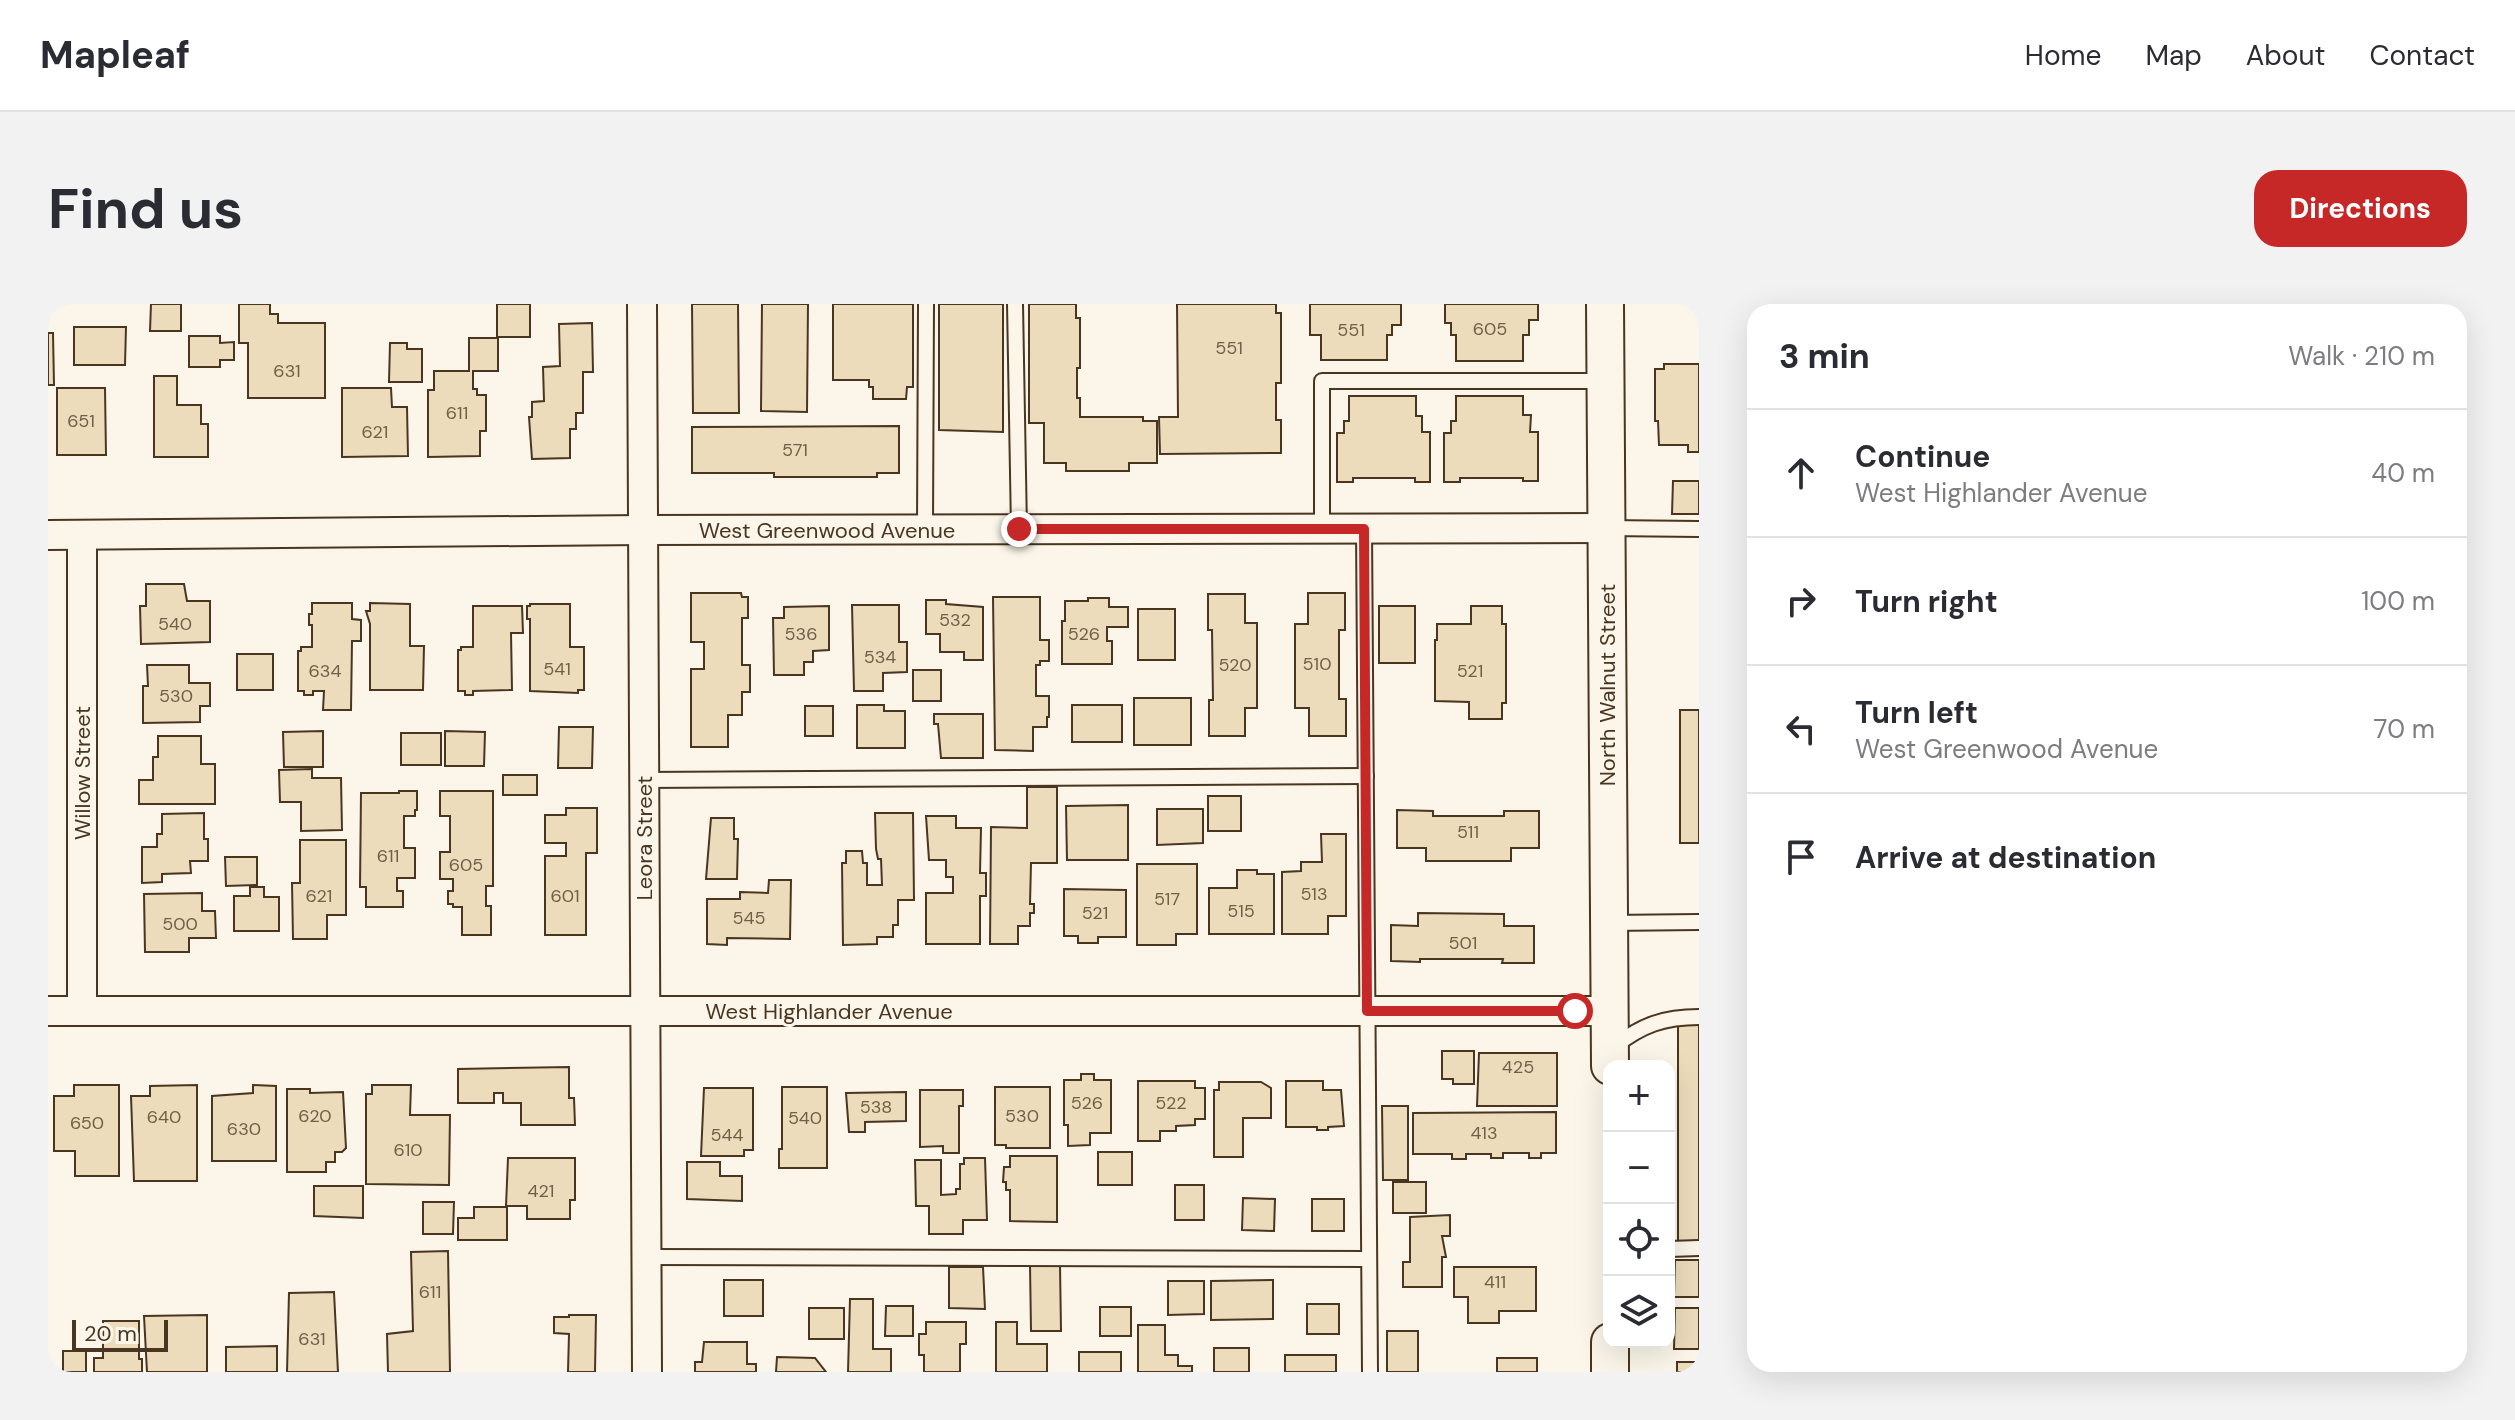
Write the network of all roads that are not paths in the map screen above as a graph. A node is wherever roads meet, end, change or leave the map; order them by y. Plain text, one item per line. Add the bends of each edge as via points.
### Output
1 (642, 304) edge
2 (926, 304) edge
3 (1015, 304) edge
4 (1605, 304) edge
5 (1605, 381) junction
6 (1606, 528) junction
7 (925, 529) junction
8 (1019, 529) junction
9 (1322, 529) junction
10 (1364, 529) junction
11 (1699, 529) edge
12 (643, 530) junction
13 (48, 535) edge
14 (82, 535) junction
15 (1366, 776) junction
16 (644, 780) junction
17 (1699, 922) edge
18 (1609, 923) junction
19 (48, 1011) edge
20 (82, 1011) junction
21 (645, 1011) junction
22 (1367, 1011) junction
23 (1610, 1011) junction
24 (1699, 1017) edge
25 (1610, 1058) edge
26 (1699, 1248) edge
27 (1675, 1249) edge
28 (646, 1257) junction
29 (1369, 1259) junction
30 (1610, 1348) edge
31 (647, 1372) edge
32 (1370, 1372) edge
33 (1610, 1372) edge

1 - 12 street, Leora Street
2 - 7 lane
3 - 8 lane
4 - 5 street, North Walnut Street
5 - 6 street, North Walnut Street
5 - 9 lane via 1322,381
6 - 10 street, West Greenwood Avenue
6 - 11 lane
6 - 18 street, North Walnut Street
7 - 8 street, West Greenwood Avenue
7 - 12 street, West Greenwood Avenue
8 - 9 street, West Greenwood Avenue
9 - 10 street, West Greenwood Avenue
10 - 15 lane
12 - 14 street, West Greenwood Avenue
12 - 16 street, Leora Street
13 - 14 street, West Greenwood Avenue
14 - 20 street, Willow Street
15 - 16 lane
15 - 22 lane
16 - 21 street, Leora Street
17 - 18 lane
18 - 23 street, North Walnut Street
19 - 20 street, West Highlander Avenue
20 - 21 street, West Highlander Avenue
21 - 22 street, West Highlander Avenue
21 - 28 street, Leora Street
22 - 23 street, West Highlander Avenue
22 - 29 lane
23 - 25 street, North Walnut Street
24 - 25 lane via 1637,1029
26 - 27 lane
28 - 29 lane
28 - 31 street, Leora Street
29 - 32 lane
30 - 33 street

